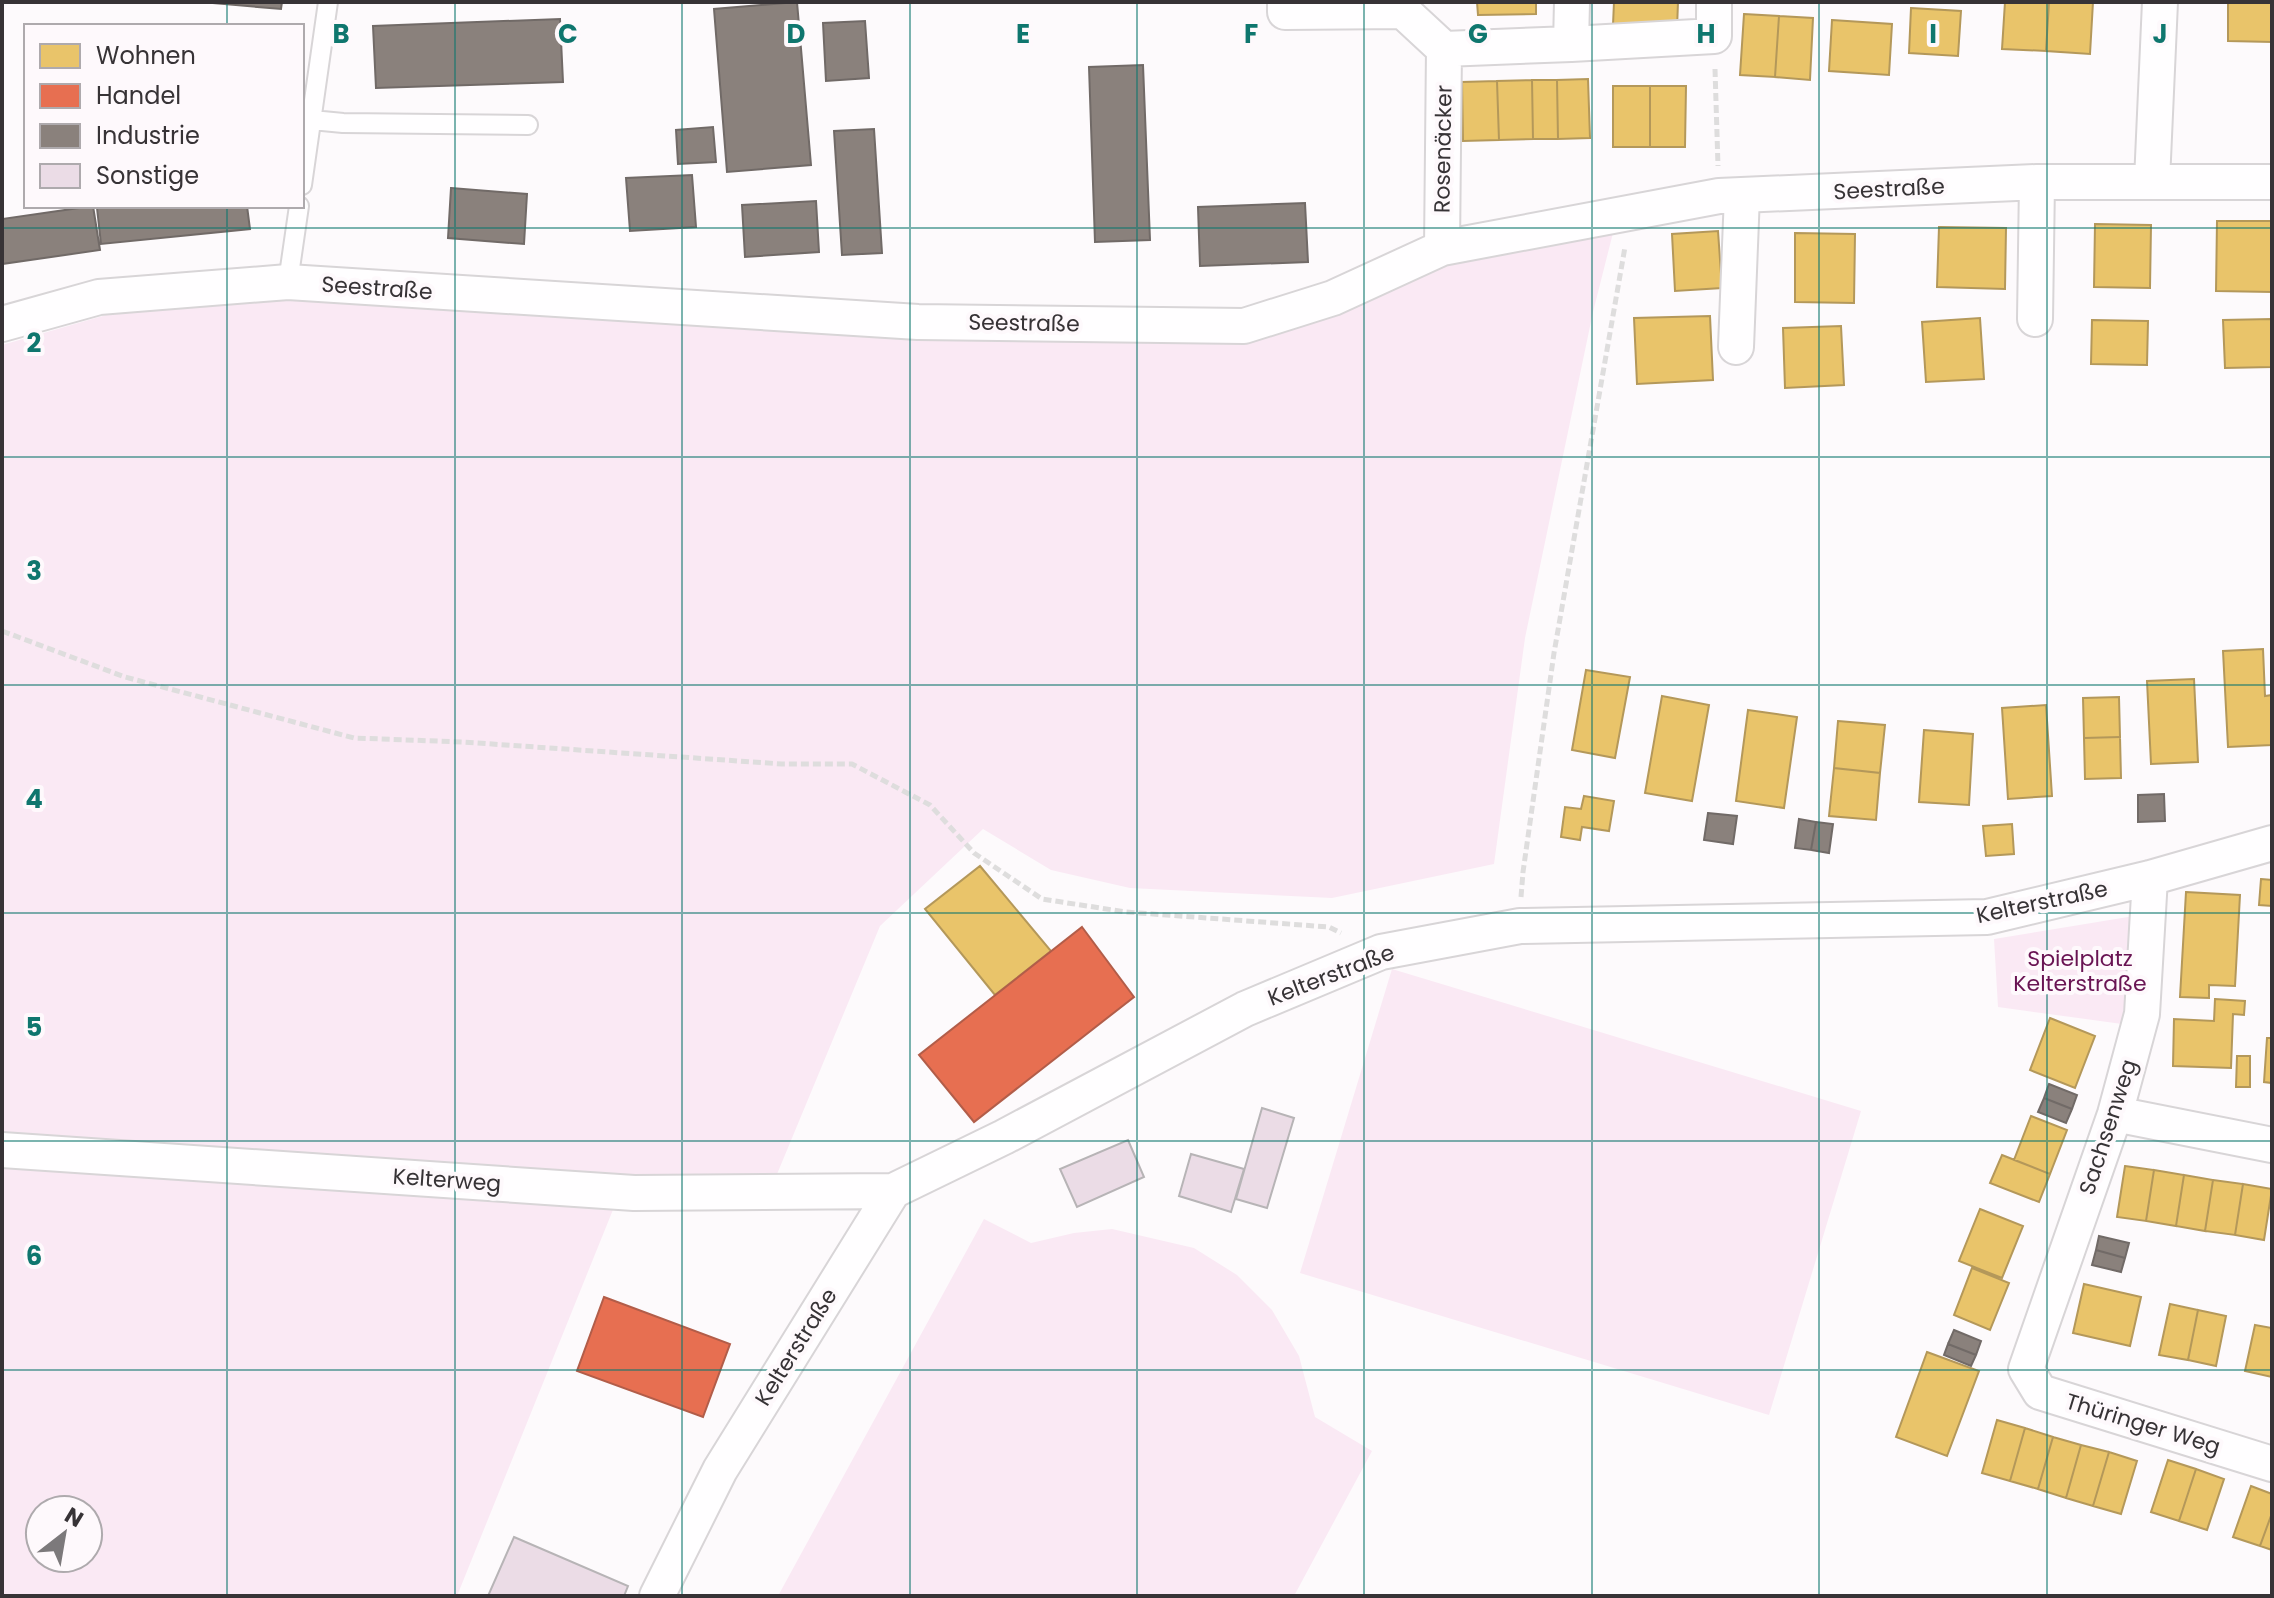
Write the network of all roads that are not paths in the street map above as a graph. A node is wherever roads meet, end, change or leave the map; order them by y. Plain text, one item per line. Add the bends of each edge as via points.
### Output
1 (328, 2) edge
2 (1285, 2) edge
3 (1572, 2) edge
4 (1714, 2) edge
5 (2160, 2) edge
6 (1571, 44) junction
7 (1444, 49) junction
8 (312, 120) junction
9 (528, 125) dead end
10 (304, 172) edge
11 (2152, 181) junction
12 (2037, 182) junction
13 (2272, 182) edge
14 (1730, 196) junction
15 (299, 208) edge
16 (1442, 248) junction
17 (288, 282) junction
18 (2035, 319) dead end
19 (2, 324) edge
20 (1736, 347) dead end
21 (2272, 843) edge
22 (2150, 878) junction
23 (2115, 1114) junction
24 (2272, 1145) edge
25 (2, 1150) edge
26 (893, 1191) junction
27 (2026, 1369) joint
28 (2272, 1464) edge
29 (657, 1596) edge

1 - 8 lane
2 - 7 street via 1285,12 1403,11
3 - 6 street
4 - 6 street via 1714,36
5 - 11 street
6 - 7 street
7 - 16 street, Rosenäcker
8 - 9 lane
8 - 10 lane
11 - 12 street, Seestraße
11 - 13 street, Seestraße
12 - 14 street, Seestraße
12 - 18 street
14 - 16 street, Seestraße
14 - 20 street
15 - 17 lane, Seestraße
16 - 17 street, Seestraße via 1244,326 918,322
17 - 19 street, Seestraße via 99,297
21 - 22 street, Kelterstraße
22 - 23 street, Sachsenweg via 2142,1014
22 - 26 street, Kelterstraße via 1987,917 1520,926 1381,952 1245,1009
23 - 24 street
23 - 27 street, Sachsenweg
25 - 26 street, Kelterweg via 634,1193
26 - 29 street, Kelterstraße via 720,1470
27 - 28 street, Thüringer Weg via 2040,1392

